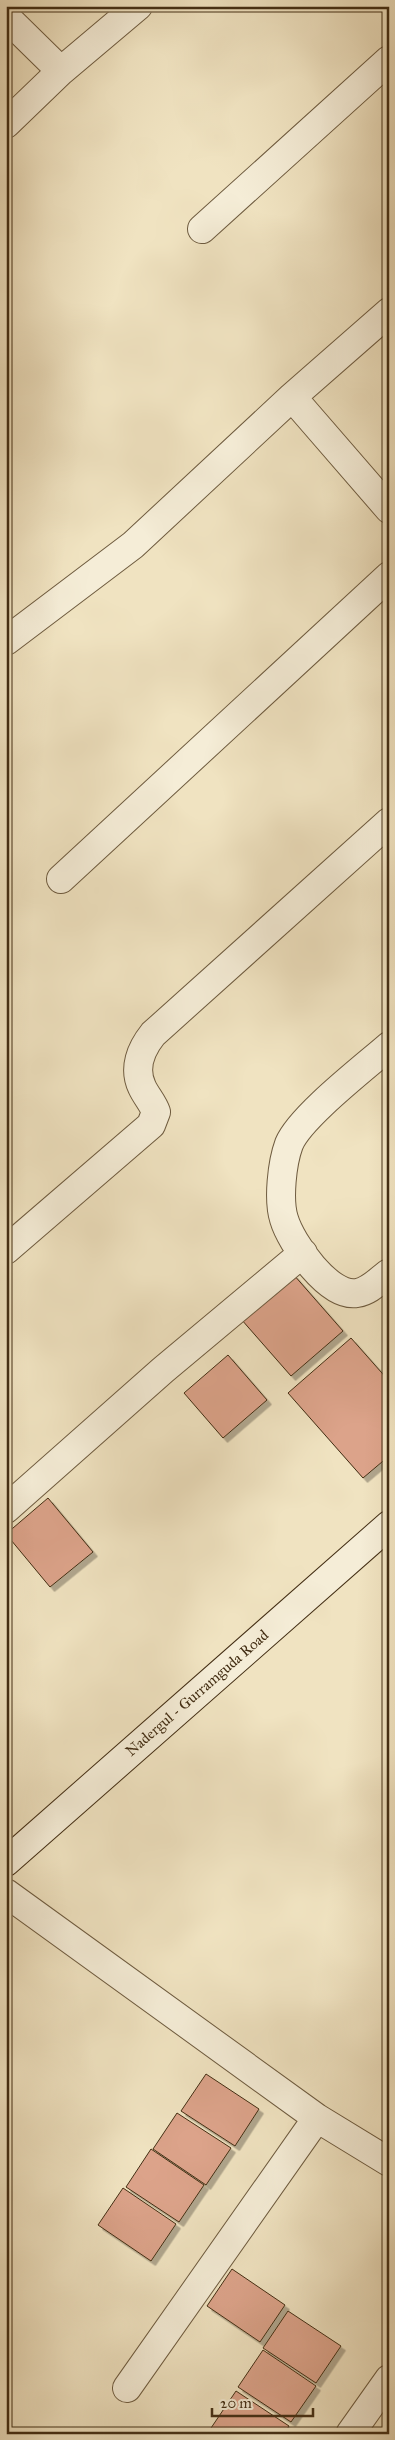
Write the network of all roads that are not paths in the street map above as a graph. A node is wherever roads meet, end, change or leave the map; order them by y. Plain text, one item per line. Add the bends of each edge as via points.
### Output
1 (138, 6) edge
2 (6, 17) edge
3 (389, 60) edge
4 (62, 71) junction
5 (6, 124) edge
6 (202, 229) dead end
7 (389, 312) edge
8 (292, 397) junction
9 (389, 509) edge
10 (389, 576) edge
11 (6, 641) edge
12 (389, 822) edge
13 (61, 879) dead end
14 (389, 1046) edge
15 (6, 1250) edge
16 (304, 1253) junction
17 (389, 1273) edge
18 (6, 1509) edge
19 (389, 1525) edge
20 (6, 1862) edge
21 (6, 1893) edge
22 (317, 2118) junction
23 (389, 2162) edge
24 (389, 2379) edge
25 (127, 2388) dead end
26 (350, 2434) edge

1 - 4 street
2 - 4 street
3 - 6 street
4 - 5 street
7 - 8 street
8 - 9 street
8 - 11 street via 133,545
10 - 13 street
12 - 15 street via 153,1034 143,1047 139,1060 139,1078 156,1112 151,1125
14 - 16 street via 304,1122 289,1144 281,1192 283,1218
16 - 17 street via 332,1286 342,1291 356,1294 369,1289
16 - 18 street via 163,1370
19 - 20 street, Nadergul - Gurramguda Road
21 - 22 street
22 - 23 street
22 - 25 street
24 - 26 street

